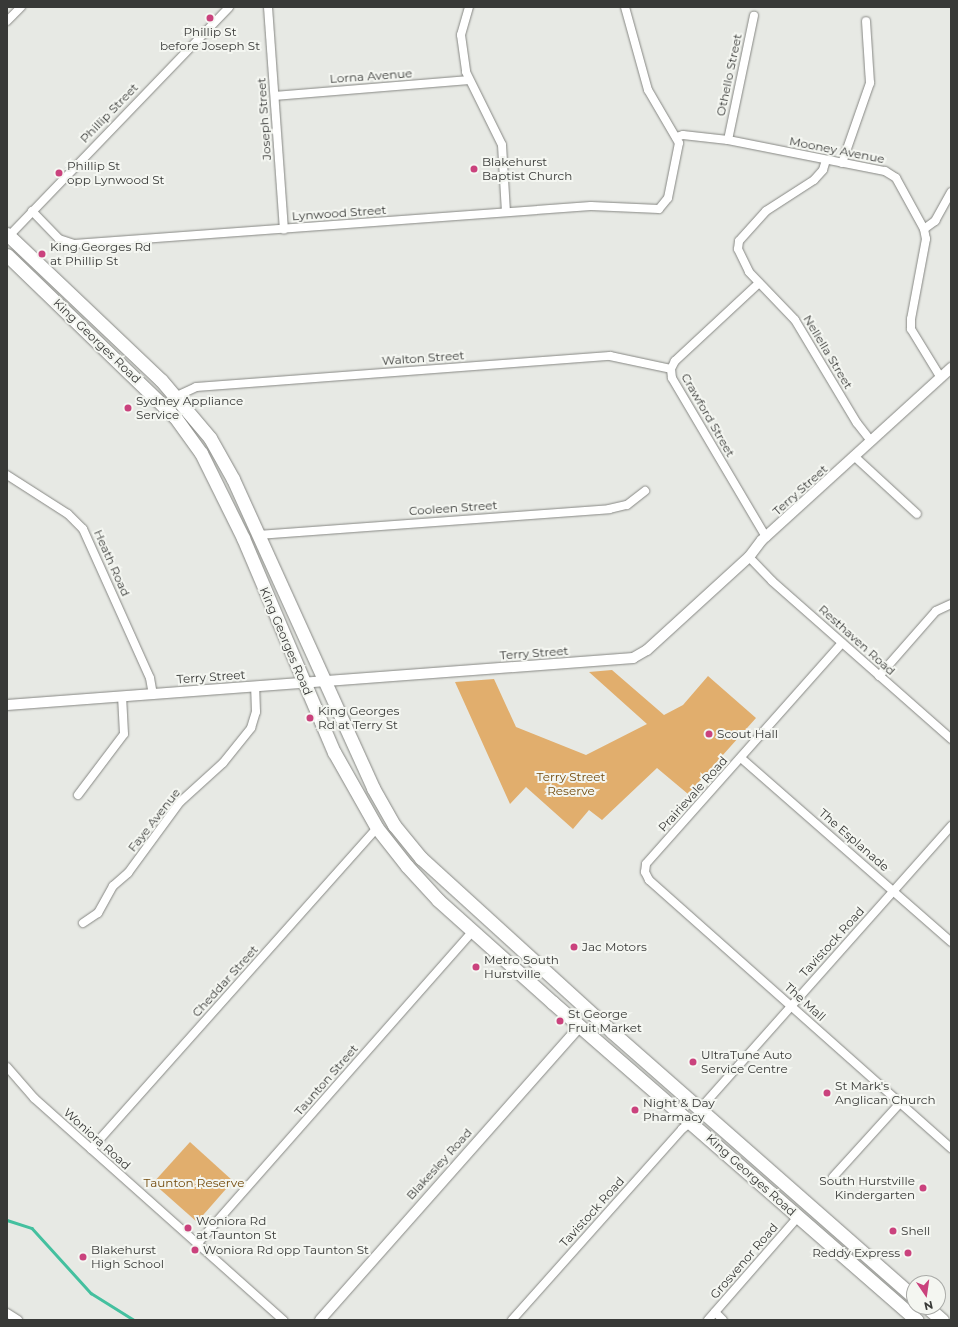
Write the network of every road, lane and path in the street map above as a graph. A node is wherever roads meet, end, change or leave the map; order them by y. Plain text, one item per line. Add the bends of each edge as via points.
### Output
1 (20, 7) edge
2 (229, 7) edge
3 (469, 7) edge
4 (625, 7) edge
5 (267, 8) edge
6 (754, 16) dead end
7 (866, 20) dead end
8 (7, 21) edge
9 (468, 80) junction
10 (275, 96) junction
11 (676, 137) junction
12 (728, 140) junction
13 (826, 160) junction
14 (842, 163) junction
15 (951, 192) edge
16 (32, 211) junction
17 (506, 212) junction
18 (284, 228) junction
19 (924, 229) junction
20 (8, 236) edge
21 (7, 255) edge
22 (759, 283) junction
23 (951, 368) edge
24 (671, 369) junction
25 (941, 378) junction
26 (177, 396) junction
27 (871, 442) junction
28 (855, 457) junction
29 (7, 475) edge
30 (645, 491) dead end
31 (917, 514) dead end
32 (258, 535) junction
33 (766, 537) junction
34 (750, 557) junction
35 (951, 604) edge
36 (842, 643) junction
37 (879, 676) junction
38 (323, 681) junction
39 (304, 683) junction
40 (255, 687) junction
41 (153, 694) junction
42 (122, 697) junction
43 (7, 705) edge
44 (951, 739) edge
45 (741, 758) junction
46 (78, 795) dead end
47 (951, 826) edge
48 (377, 828) junction
49 (645, 872) joint
50 (894, 891) junction
51 (83, 923) dead end
52 (473, 931) junction
53 (951, 942) edge
54 (555, 980) junction
55 (791, 1006) junction
56 (580, 1026) junction
57 (612, 1032) junction
58 (7, 1067) edge
59 (900, 1103) junction
60 (699, 1110) junction
61 (691, 1122) junction
62 (951, 1148) edge
63 (91, 1149) junction
64 (833, 1177) dead end
65 (798, 1217) junction
66 (197, 1244) junction
67 (906, 1290) edge
68 (715, 1312) junction
69 (7, 1313) edge
70 (18, 1320) edge
71 (283, 1320) edge
72 (320, 1320) edge
73 (512, 1320) edge
74 (708, 1320) edge
75 (723, 1320) edge
76 (917, 1320) edge

1 - 8 street
2 - 16 street, Phillip Street
3 - 9 street via 461,35
4 - 11 street via 648,90
5 - 10 street, Joseph Street
6 - 12 street, Othello Street
7 - 14 street via 870,83
9 - 10 street, Lorna Avenue
9 - 17 street via 502,145
10 - 18 street, Joseph Street
11 - 12 street, Mooney Avenue via 683,135
11 - 17 street, Lynwood Street via 679,143 678,155 668,198 661,208 595,206
12 - 13 street, Mooney Avenue
13 - 14 street, Mooney Avenue
13 - 22 street, Nellella Street via 820,175 769,208 738,244 746,269
14 - 19 street, Mooney Avenue via 886,171 892,175
15 - 19 street via 935,221
16 - 18 street, Lynwood Street via 59,239 69,244
16 - 20 street, Phillip Street
17 - 18 street, Lynwood Street
19 - 25 street, Mooney Avenue via 926,244 911,326
20 - 26 highway, King Georges Road
21 - 39 highway, King Georges Road via 175,417 201,453 240,532
22 - 24 street, Crawford Street via 675,361
22 - 27 street, Nellella Street via 795,320
23 - 25 street, Terry Street
24 - 26 street, Walton Street via 610,356 196,387
24 - 33 street, Crawford Street via 672,378
25 - 27 street, Terry Street
26 - 32 highway, King Georges Road via 202,426 224,462
27 - 28 street, Terry Street
28 - 31 street
28 - 33 street, Terry Street
29 - 41 street, Heath Road via 68,514 83,529 150,678
30 - 32 street, Cooleen Street via 618,508
32 - 38 highway, King Georges Road
33 - 34 street, Terry Street
34 - 36 street, Resthaven Road via 768,578
34 - 38 street, Terry Street via 647,650 633,658
35 - 37 street via 936,611
36 - 37 street, Resthaven Road
36 - 45 street, Prairievale Road
37 - 44 street, Resthaven Road
38 - 39 street, Terry Street
38 - 54 highway, King Georges Road via 373,788 394,825 437,874
39 - 40 street, Terry Street
39 - 48 highway, King Georges Road via 334,752
40 - 41 street, Terry Street
40 - 51 street, Faye Avenue via 256,712 251,728 223,763 180,802 128,873 113,886 98,913
41 - 42 street, Terry Street
42 - 43 street, Terry Street
42 - 46 street via 124,734
45 - 49 street, Prairievale Road via 646,864
45 - 50 street, The Esplanade
47 - 50 street, Tavistock Road
48 - 52 highway, King Georges Road via 417,878
48 - 63 street, Cheddar Street
49 - 55 street, The Mall via 649,880
50 - 53 street, The Esplanade
50 - 55 street, Tavistock Road
52 - 56 highway, King Georges Road
52 - 66 street, Taunton Street
54 - 56 highway via 559,994 577,1011
54 - 57 highway, King Georges Road
55 - 59 street, The Mall
55 - 60 street, Tavistock Road
56 - 57 highway via 586,1024
56 - 61 highway, King Georges Road
56 - 72 street, Blakesley Road
57 - 60 highway, King Georges Road
58 - 63 street, Woniora Road via 34,1098
59 - 62 street, The Mall
59 - 64 street
60 - 67 highway, King Georges Road
61 - 65 highway, King Georges Road
61 - 73 street, Tavistock Road
63 - 66 street, Woniora Road
65 - 68 street, Grosvenor Road
65 - 76 highway, King Georges Road
66 - 71 street, Woniora Road
68 - 74 street, Grosvenor Road
68 - 75 street
69 - 70 street

